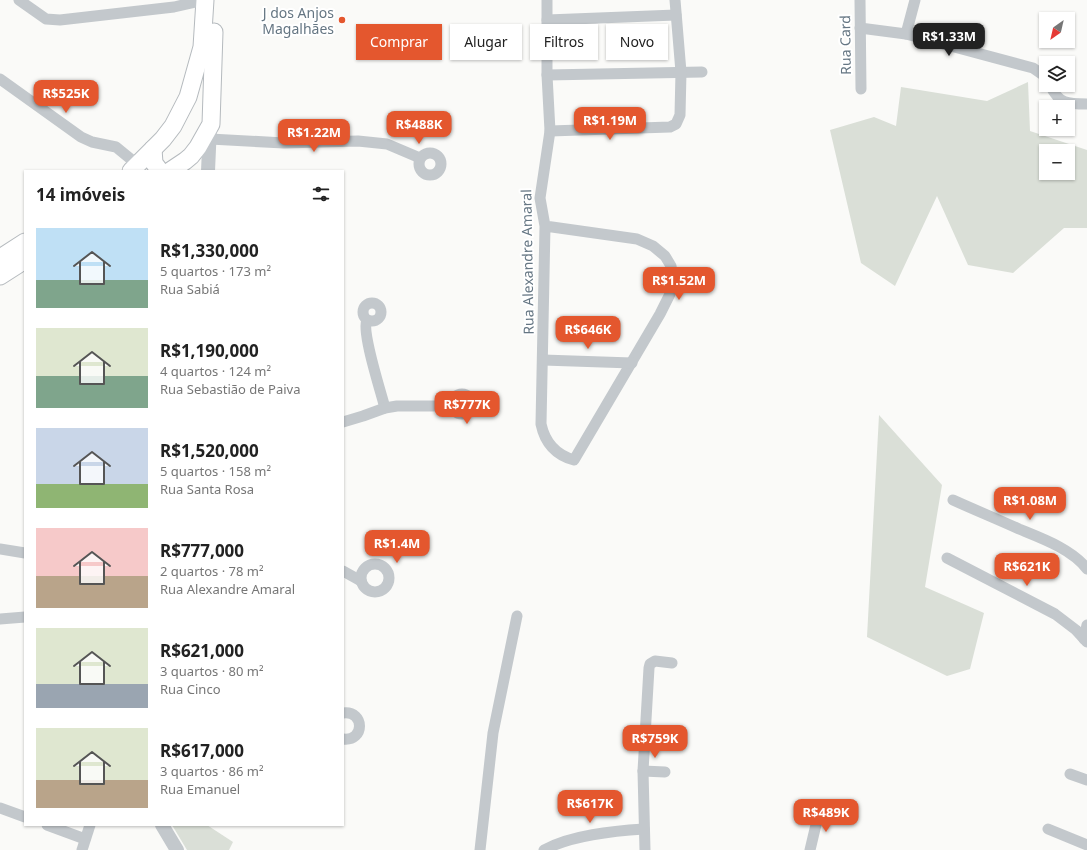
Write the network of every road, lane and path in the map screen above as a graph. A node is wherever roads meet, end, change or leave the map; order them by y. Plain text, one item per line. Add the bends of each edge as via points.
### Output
1 (19, 0) edge
2 (205, 0) edge
3 (214, 0) edge
4 (547, 0) edge
5 (675, 0) edge
6 (860, 0) edge
7 (915, 0) edge
8 (676, 15) junction
9 (547, 20) junction
10 (860, 28) junction
11 (906, 34) junction
12 (681, 72) junction
13 (702, 72) dead end
14 (1039, 72) edge
15 (547, 75) junction
16 (0, 79) edge
17 (861, 89) dead end
18 (1054, 92) edge
19 (188, 97) junction
20 (1087, 104) edge
21 (211, 107) junction
22 (550, 131) junction
23 (210, 132) junction
24 (153, 149) junction
25 (420, 158) dead end
26 (135, 168) edge
27 (159, 170) edge
28 (172, 170) edge
29 (208, 170) edge
30 (545, 226) junction
31 (24, 243) edge
32 (0, 258) edge
33 (24, 261) edge
34 (0, 276) edge
35 (367, 320) dead end
36 (543, 360) junction
37 (632, 363) junction
38 (452, 406) dead end
39 (385, 408) junction
40 (344, 422) edge
41 (954, 500) dead end
42 (0, 549) edge
43 (24, 552) edge
44 (947, 558) dead end
45 (1087, 569) edge
46 (344, 572) edge
47 (360, 581) dead end
48 (517, 616) dead end
49 (24, 617) edge
50 (0, 619) edge
51 (1087, 625) edge
52 (1086, 641) edge
53 (672, 663) dead end
54 (344, 713) edge
55 (344, 739) edge
56 (643, 771) junction
57 (665, 772) dead end
58 (1070, 774) dead end
59 (1087, 780) edge
60 (0, 808) edge
61 (819, 812) dead end
62 (24, 817) edge
63 (50, 826) edge
64 (90, 826) edge
65 (163, 826) edge
66 (644, 829) junction
67 (1048, 830) dead end
68 (85, 839) junction
69 (1087, 844) edge
70 (82, 850) edge
71 (177, 850) edge
72 (480, 850) edge
73 (544, 850) edge
74 (645, 850) edge
75 (810, 850) edge

1 - 2 street via 46,19 60,20 174,7
2 - 19 main road via 202,47
3 - 21 main road
4 - 9 street, Rua Alexandre Amaral
5 - 8 street
6 - 10 street, Rua Card
7 - 11 street
8 - 9 street
8 - 12 street
9 - 15 street, Rua Alexandre Amaral
10 - 11 street
10 - 17 street, Rua Card
11 - 14 street via 1034,68
12 - 13 street
12 - 15 street
12 - 22 street via 679,119 670,127
15 - 22 street, Rua Alexandre Amaral
16 - 26 street via 81,138 116,147
18 - 20 street via 1059,99 1070,104
19 - 21 main road via 201,98
19 - 24 main road via 172,126
21 - 23 main road
22 - 30 street, Rua Alexandre Amaral via 540,192
23 - 25 street via 284,143 358,141 387,144
23 - 28 main road via 191,156
23 - 29 street
24 - 26 main road
24 - 27 main road via 154,163
30 - 36 street, Rua Alexandre Amaral
30 - 37 street via 637,239 653,246 665,256 671,266 670,294
31 - 32 main road
33 - 34 main road
35 - 39 street via 365,329
36 - 37 street
36 - 37 street, Rua Alexandre Amaral via 543,434 558,453 574,460
38 - 39 street via 410,405
39 - 40 street
41 - 45 street via 1070,553
42 - 43 street
44 - 52 street via 1055,614
46 - 47 street
48 - 72 street via 492,733
49 - 50 street
51 - 52 street
53 - 56 street via 654,661 650,664
54 - 55 street via 353,714 360,725 354,737
56 - 57 street
56 - 66 street
58 - 59 street
60 - 62 street
61 - 75 street
63 - 68 street
64 - 68 street
65 - 71 street
66 - 73 street via 612,831 578,838
66 - 74 street
67 - 69 street
68 - 70 street

